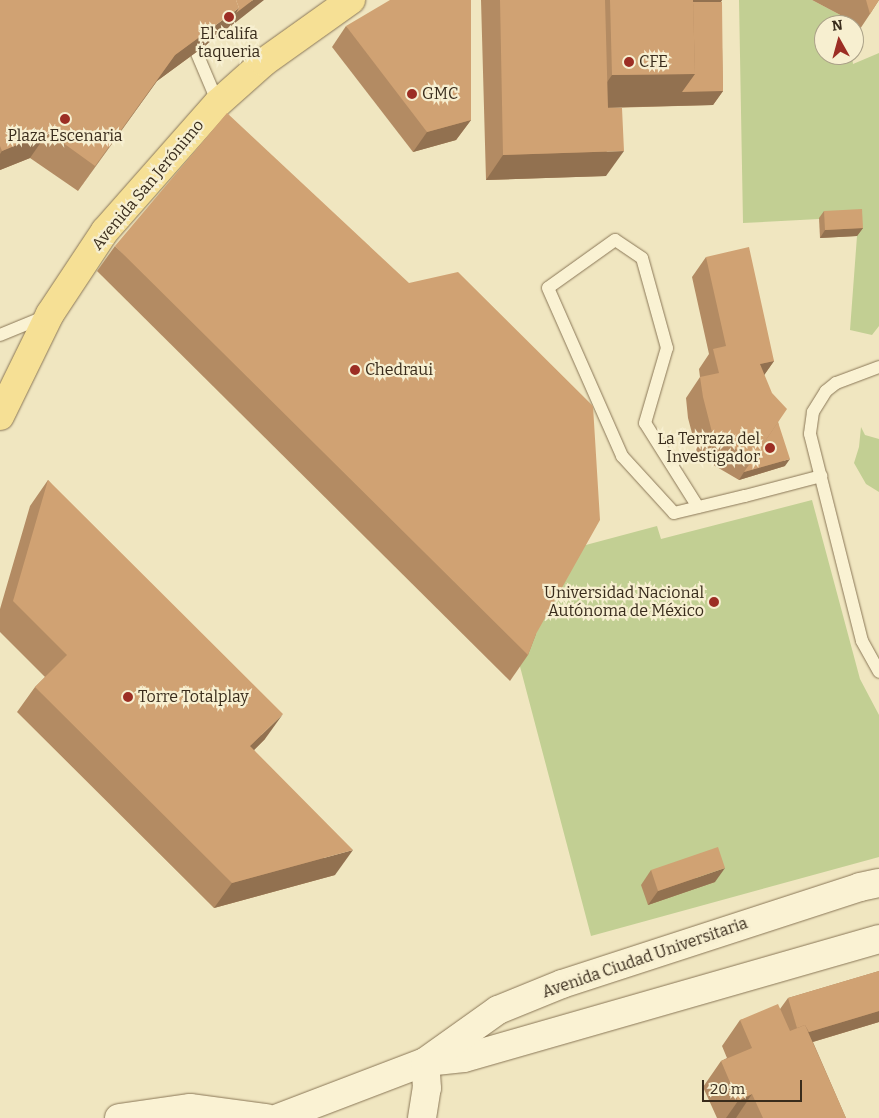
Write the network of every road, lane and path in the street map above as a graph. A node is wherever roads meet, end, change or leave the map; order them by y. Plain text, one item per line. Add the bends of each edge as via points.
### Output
1 (351, 0) edge
2 (185, 24) edge
3 (218, 103) junction
4 (50, 314) junction
5 (0, 335) edge
6 (879, 367) edge
7 (0, 416) edge
8 (821, 476) junction
9 (698, 507) junction
10 (879, 672) edge
11 (879, 883) edge
12 (878, 940) edge
13 (425, 1062) junction
14 (193, 1113) edge
15 (119, 1118) edge
16 (266, 1118) edge
17 (278, 1118) edge
18 (422, 1118) edge

1 - 3 main road, Avenida San Jerónimo via 264,62
2 - 3 lane
3 - 4 main road, Avenida San Jerónimo via 105,231
4 - 5 lane
4 - 7 main road, Avenida San Jerónimo
6 - 8 lane via 836,383 818,402 810,423 810,434
8 - 9 lane
8 - 10 lane via 862,641
9 - 9 lane via 645,423 667,348 642,258 616,240 548,288 622,456 674,513
11 - 13 street, Avenida Ciudad Universitaria via 562,984 498,1010
12 - 13 street, Avenida Ciudad Universitaria via 464,1058
13 - 17 street, Avenida Ciudad Universitaria
13 - 18 street
14 - 15 street
14 - 16 street

